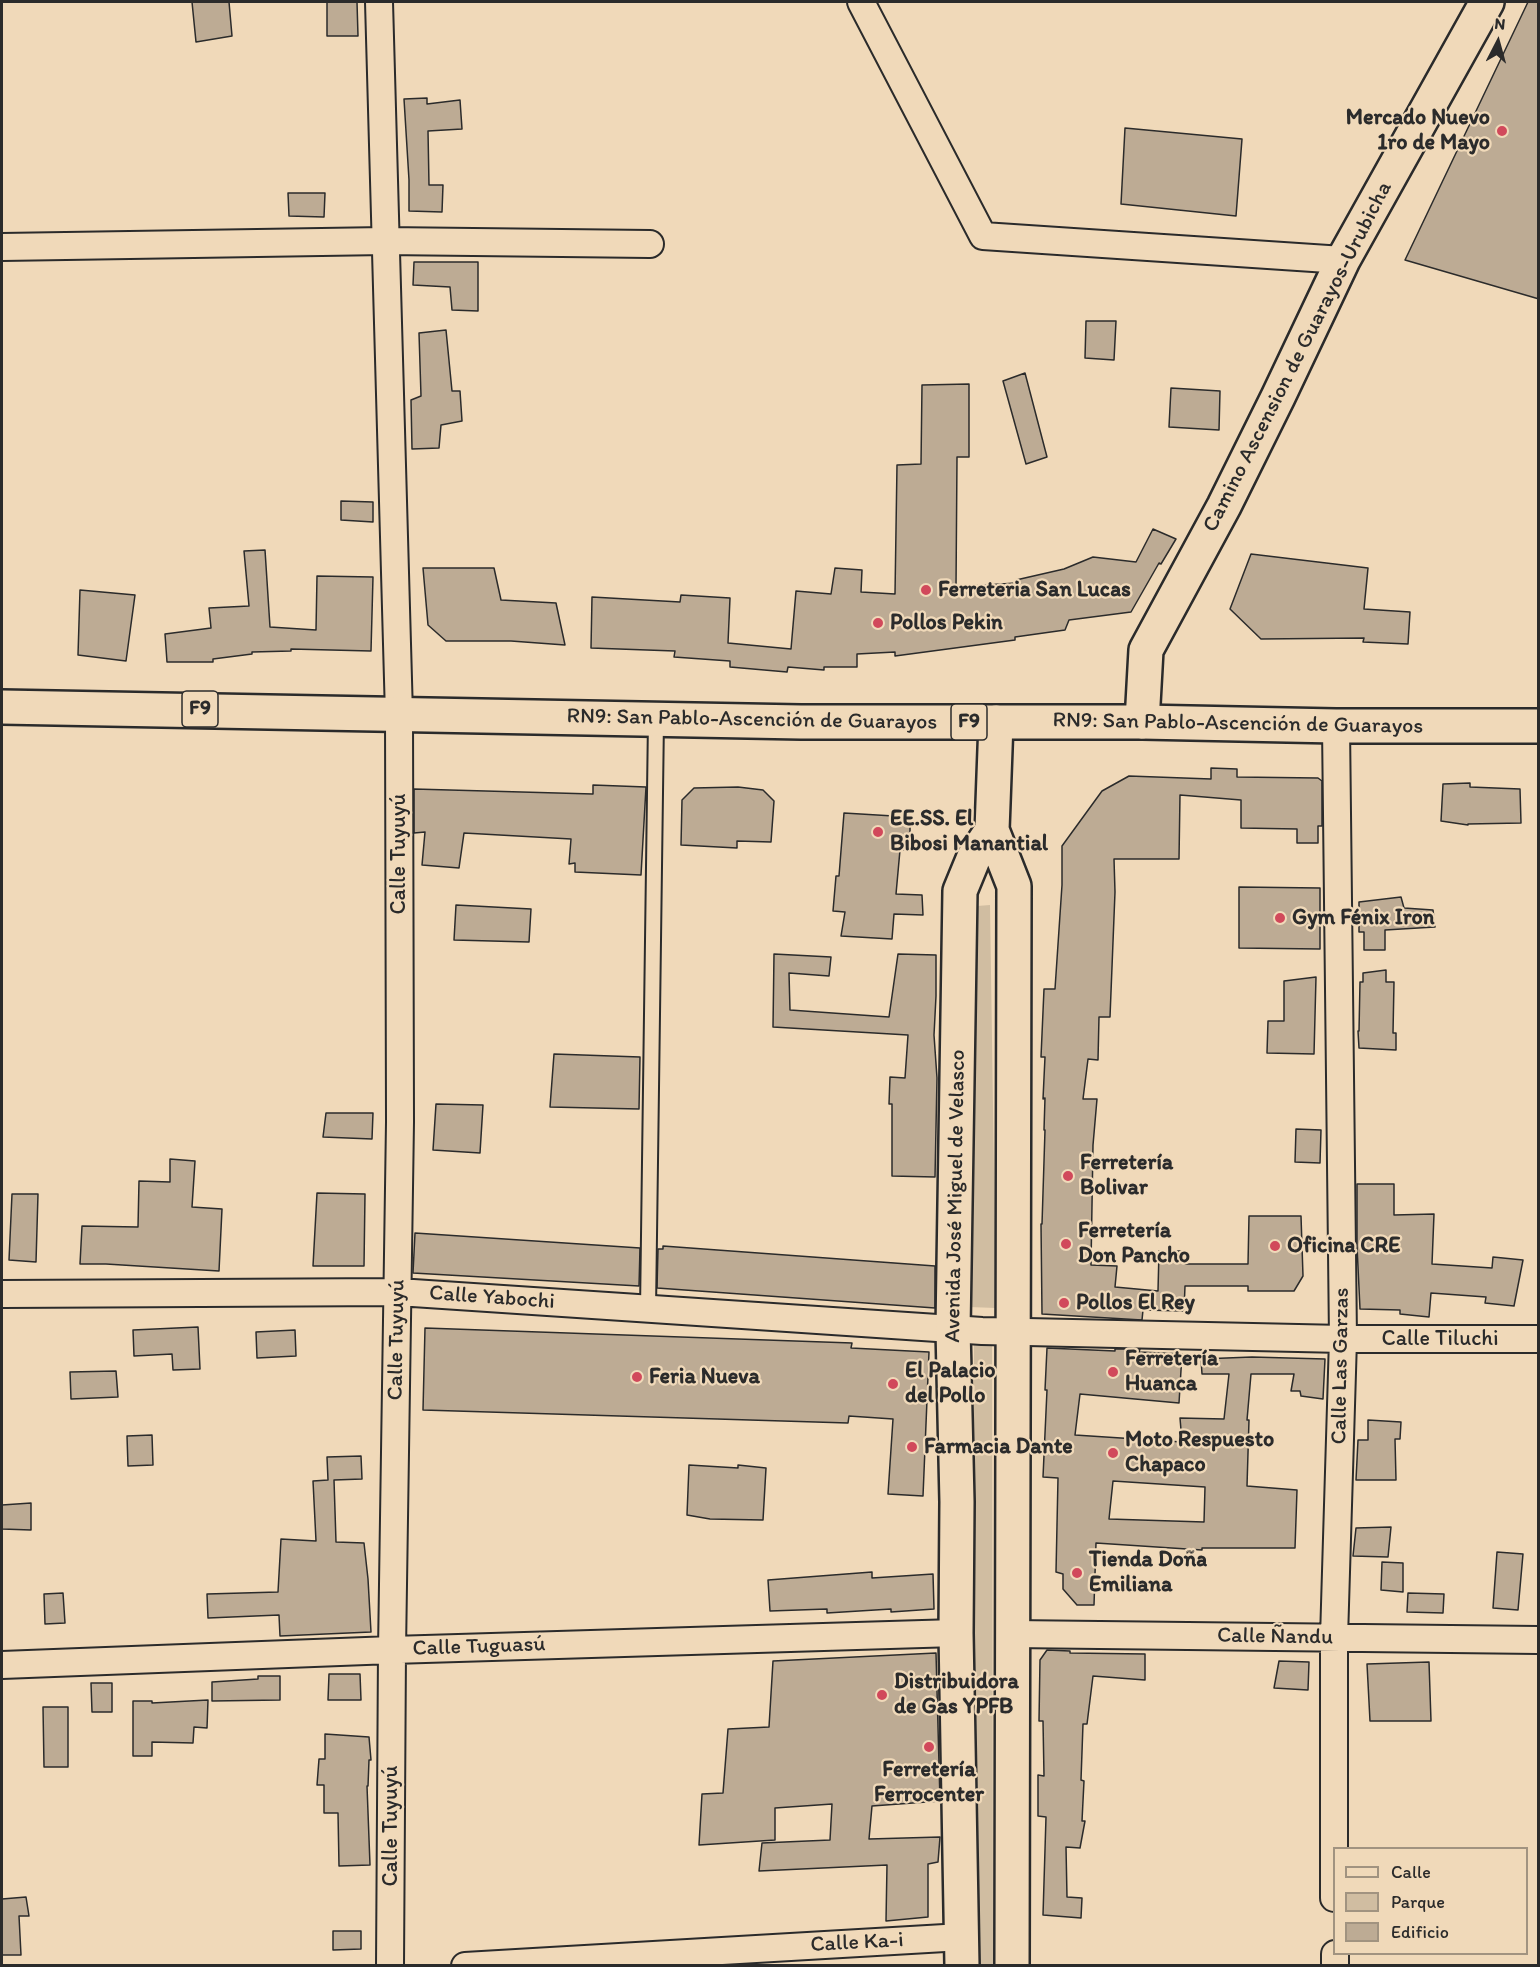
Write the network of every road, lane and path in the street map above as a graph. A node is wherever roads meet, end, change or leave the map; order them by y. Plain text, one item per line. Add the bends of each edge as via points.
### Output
1 (379, 2) edge
2 (861, 2) edge
3 (1487, 2) edge
4 (386, 241) junction
5 (650, 244) dead end
6 (2, 247) edge
7 (1343, 260) junction
8 (2, 707) edge
9 (399, 715) junction
10 (656, 719) junction
11 (996, 722) junction
12 (1142, 722) junction
13 (1336, 726) junction
14 (1539, 726) edge
15 (992, 830) junction
16 (398, 1292) junction
17 (2, 1294) edge
18 (648, 1309) junction
19 (983, 1330) junction
20 (1343, 1339) junction
21 (1539, 1339) edge
22 (956, 1633) junction
23 (1012, 1634) junction
24 (1334, 1638) junction
25 (1539, 1640) edge
26 (392, 1650) junction
27 (2, 1665) edge
28 (1335, 1847) edge
29 (962, 1951) edge
30 (390, 1965) edge
31 (465, 1965) edge
32 (1012, 1965) edge

1 - 4 street, Calle Tuyuyú
2 - 7 street via 983,236
3 - 7 main road, Camino Ascension de Guarayos-Urubicha
4 - 5 street
4 - 6 street
4 - 9 street, Calle Tuyuyú
7 - 12 main road, Camino Ascension de Guarayos-Urubicha via 1224,506 1146,650
8 - 9 main road, RN9: San Pablo-Ascención de Guarayos / F9
9 - 10 main road, RN9: San Pablo-Ascención de Guarayos / F9
9 - 16 street, Calle Tuyuyú
10 - 11 main road, RN9: San Pablo-Ascención de Guarayos / F9
10 - 18 lane
11 - 12 main road, RN9: San Pablo-Ascención de Guarayos / F9
11 - 15 main road, Avenida José Miguel de Velasco
12 - 13 main road, RN9: San Pablo-Ascención de Guarayos / F9
13 - 14 main road, RN9: San Pablo-Ascención de Guarayos / F9
13 - 20 street, Calle Las Garzas
15 - 19 main road, Avenida José Miguel de Velasco via 1014,886
15 - 19 main road, Avenida José Miguel de Velasco via 960,891
16 - 17 street, Calle Yabochi
16 - 18 street, Calle Yabochi
16 - 26 street, Calle Tuyuyú
18 - 19 street, Calle Yabochi
19 - 20 street, Calle Tiluchi
19 - 22 main road, Avenida José Miguel de Velasco via 957,1502
19 - 23 main road, Avenida José Miguel de Velasco
20 - 21 street, Calle Tiluchi
20 - 24 street, Calle Las Garzas
22 - 26 street, Calle Tuguasú
22 - 29 main road, Avenida José Miguel de Velasco
23 - 24 street, Calle Ñandu
23 - 32 main road, Avenida José Miguel de Velasco
24 - 25 street, Calle Ñandu
24 - 28 street, Calle Las Garzas
26 - 27 street, Calle Tuguasú
26 - 30 street, Calle Tuyuyú
29 - 31 street, Calle Ka-i

